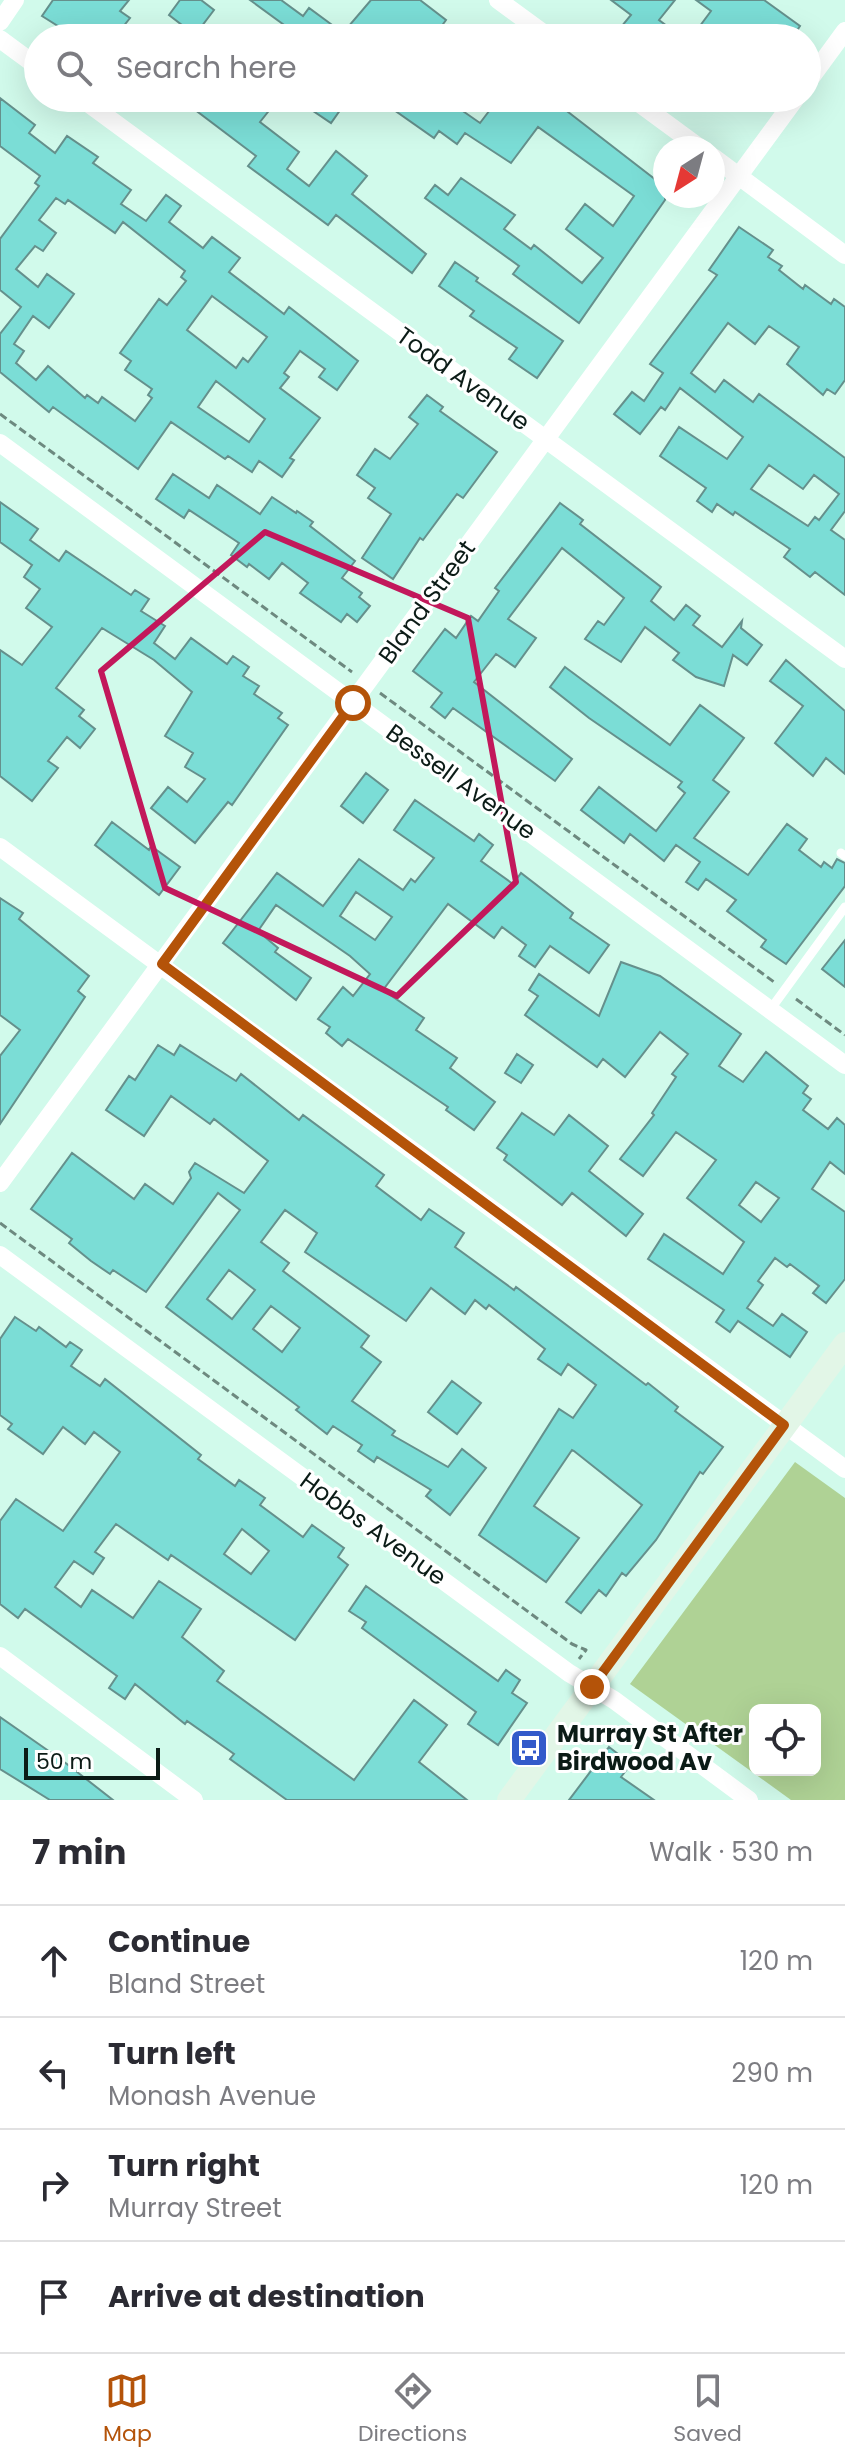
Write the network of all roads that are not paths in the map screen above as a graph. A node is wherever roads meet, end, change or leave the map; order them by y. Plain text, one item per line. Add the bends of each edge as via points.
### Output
1 (15, 0) edge
2 (498, 0) edge
3 (0, 22) edge
4 (531, 24) edge
5 (845, 31) edge
6 (0, 39) edge
7 (24, 57) edge
8 (821, 64) edge
9 (100, 112) edge
10 (651, 112) edge
11 (786, 112) edge
12 (684, 136) edge
13 (725, 166) edge
14 (738, 176) junction
15 (845, 255) edge
16 (546, 439) junction
17 (0, 443) edge
18 (845, 659) edge
19 (353, 703) junction
20 (0, 847) edge
21 (845, 907) edge
22 (162, 964) junction
23 (770, 1010) junction
24 (845, 1065) edge
25 (0, 1183) edge
26 (0, 1255) edge
27 (845, 1344) edge
28 (784, 1425) junction
29 (845, 1469) edge
30 (0, 1656) edge
31 (592, 1687) junction
32 (194, 1800) edge
33 (509, 1800) edge
34 (749, 1800) edge

1 - 3 street
2 - 4 street
5 - 8 street
6 - 7 street
9 - 16 street, Todd Avenue
10 - 12 street
11 - 14 street, Bland Street
13 - 14 street
14 - 15 street
14 - 16 street, Bland Street
16 - 18 street, Todd Avenue
16 - 19 street, Bland Street
17 - 19 street, Bessell Avenue
19 - 22 street, Bland Street
19 - 23 street, Bessell Avenue
20 - 22 street
21 - 23 lane
22 - 25 street, Bland Street
22 - 28 street
23 - 24 street, Bessell Avenue
26 - 31 street, Hobbs Avenue
27 - 28 main road
28 - 29 street
28 - 31 main road
30 - 32 street
31 - 33 main road
31 - 34 street, Hobbs Avenue

